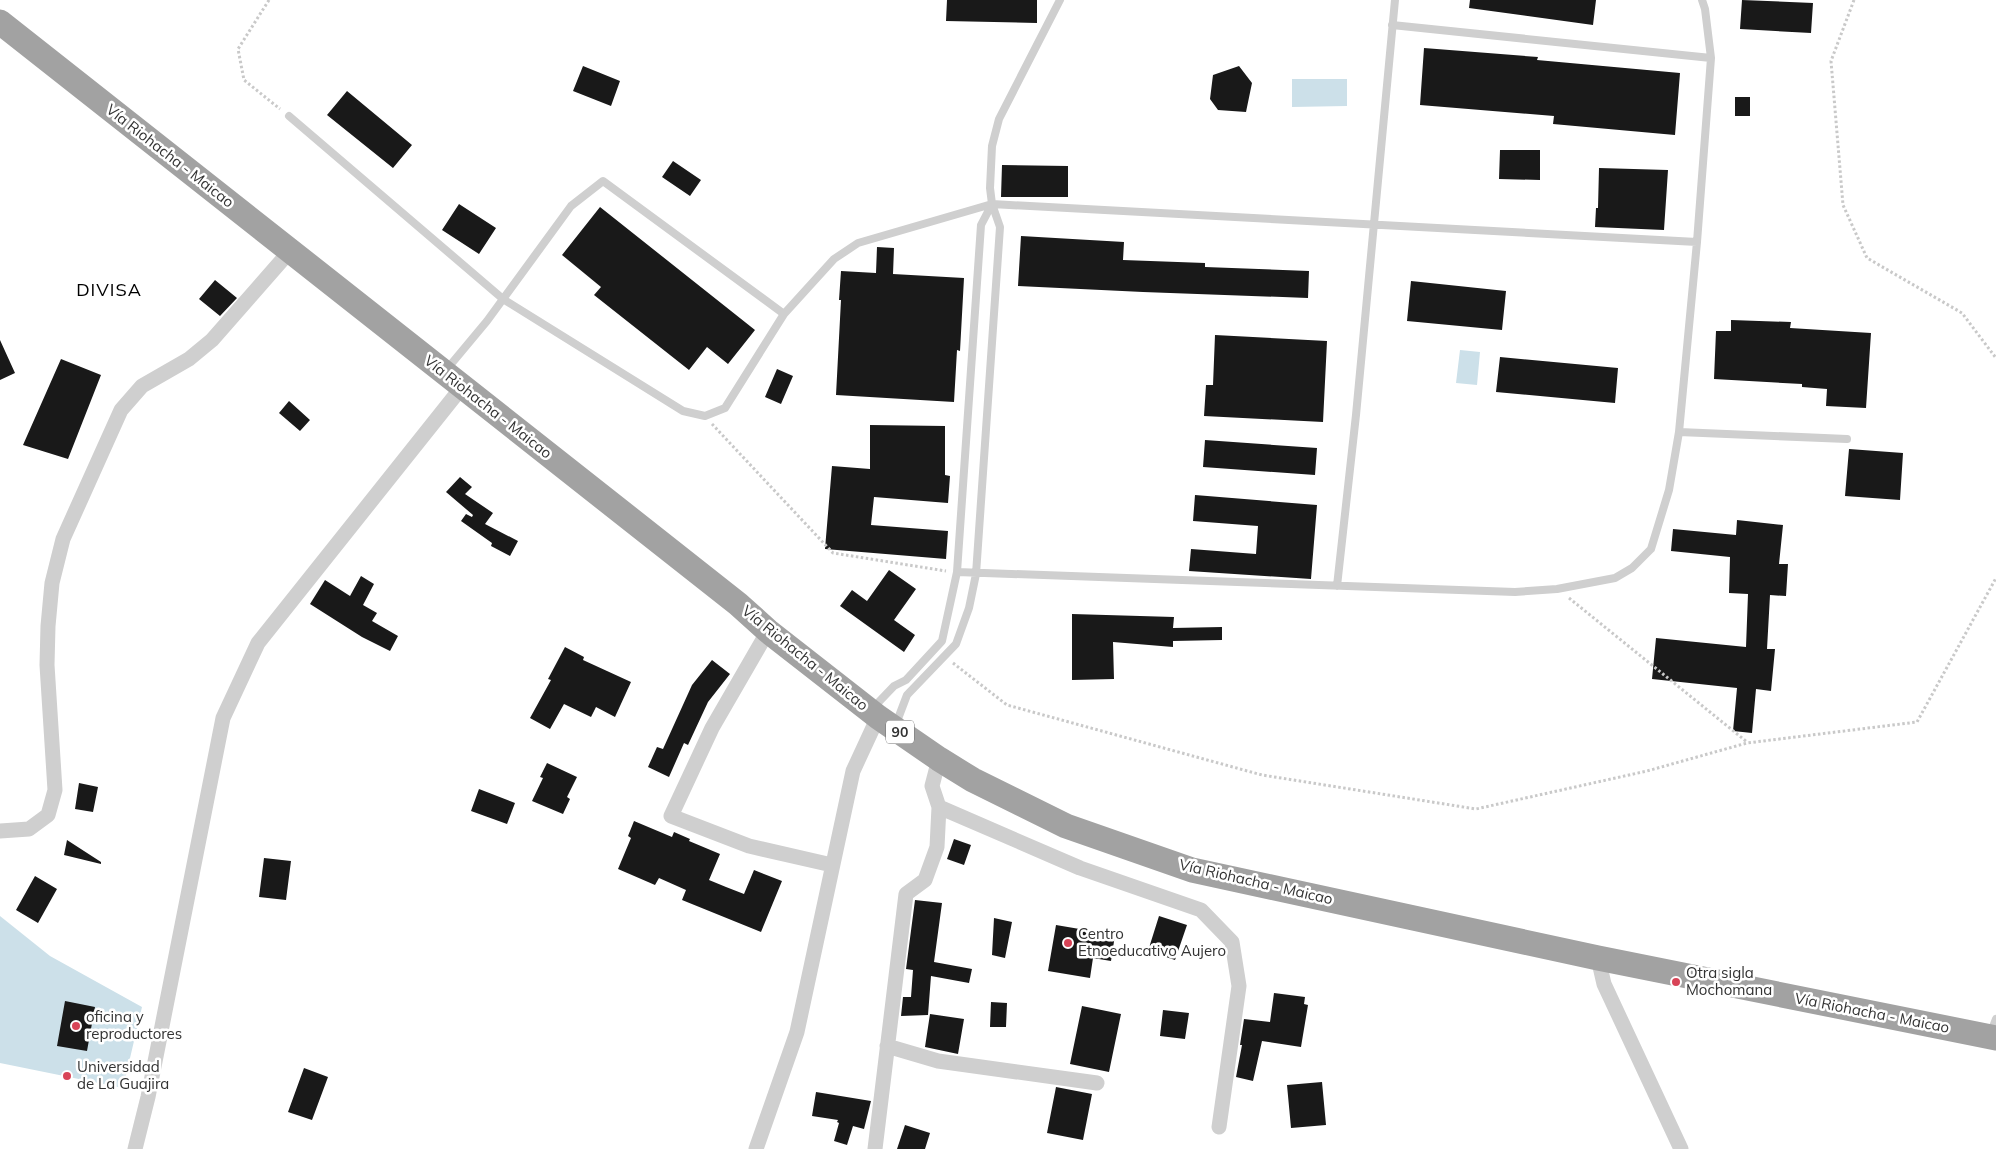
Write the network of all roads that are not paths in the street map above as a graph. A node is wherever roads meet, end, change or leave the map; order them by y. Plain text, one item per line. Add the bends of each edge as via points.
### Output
1 (1060, 0) edge
2 (1395, 0) edge
3 (1702, 0) edge
4 (0, 22) edge
5 (1392, 24) junction
6 (1711, 58) junction
7 (289, 116) road end
8 (992, 204) junction
9 (1373, 224) junction
10 (1697, 242) junction
11 (290, 251) junction
12 (503, 299) junction
13 (784, 314) junction
14 (453, 379) junction
15 (1679, 432) junction
16 (1847, 439) dead end
17 (957, 572) junction
18 (976, 574) junction
19 (1337, 586) junction
20 (768, 631) junction
21 (894, 686) junction
22 (907, 695) junction
23 (881, 719) junction
24 (939, 759) junction
25 (939, 807) junction
26 (0, 831) edge
27 (832, 865) junction
28 (1598, 958) junction
29 (1994, 1031) edge
30 (887, 1046) junction
31 (1097, 1083) dead end
32 (1219, 1127) dead end
33 (135, 1149) edge
34 (756, 1149) edge
35 (875, 1149) edge
36 (1681, 1149) edge

1 - 8 lane via 999,119 992,146
2 - 5 lane
3 - 6 lane
4 - 11 highway, Vía Riohacha - Maicao / 90
5 - 6 lane
5 - 9 lane
6 - 10 lane
7 - 12 lane
8 - 9 lane
8 - 13 lane via 858,242 834,260
8 - 17 lane via 982,225
8 - 18 lane via 1000,227
9 - 10 lane
9 - 19 lane
10 - 15 lane
11 - 14 highway, Vía Riohacha - Maicao / 90
11 - 26 street via 212,340 189,359 142,386 121,410 64,539 52,584 47,665 55,790 48,815 29,829
12 - 13 lane via 683,411 705,416 725,408
12 - 13 lane via 571,206 602,181
12 - 14 lane
14 - 20 highway, Vía Riohacha - Maicao / 90
14 - 33 street via 258,644 223,718 148,1098
15 - 16 lane
15 - 19 lane via 1669,490 1651,549 1632,568 1615,578 1558,589 1515,592
17 - 18 lane
17 - 21 lane via 942,641 906,680
18 - 19 lane
18 - 22 lane via 969,608 956,644
20 - 23 highway, Vía Riohacha - Maicao / 90
20 - 27 street via 712,728 671,816 749,846
21 - 22 lane
21 - 23 lane
22 - 23 lane
23 - 24 highway, Vía Riohacha - Maicao / 90
23 - 27 street via 853,771
24 - 25 street via 932,786
24 - 28 highway, Vía Riohacha - Maicao / 90 via 973,780 1066,826 1192,870
25 - 30 street via 937,847 925,880 906,894
25 - 32 street via 1080,868 1201,910 1232,942 1239,986
27 - 34 street via 797,1032
28 - 29 highway, Vía Riohacha - Maicao / 90
28 - 36 street via 1604,984
30 - 31 street via 938,1061
30 - 35 street

